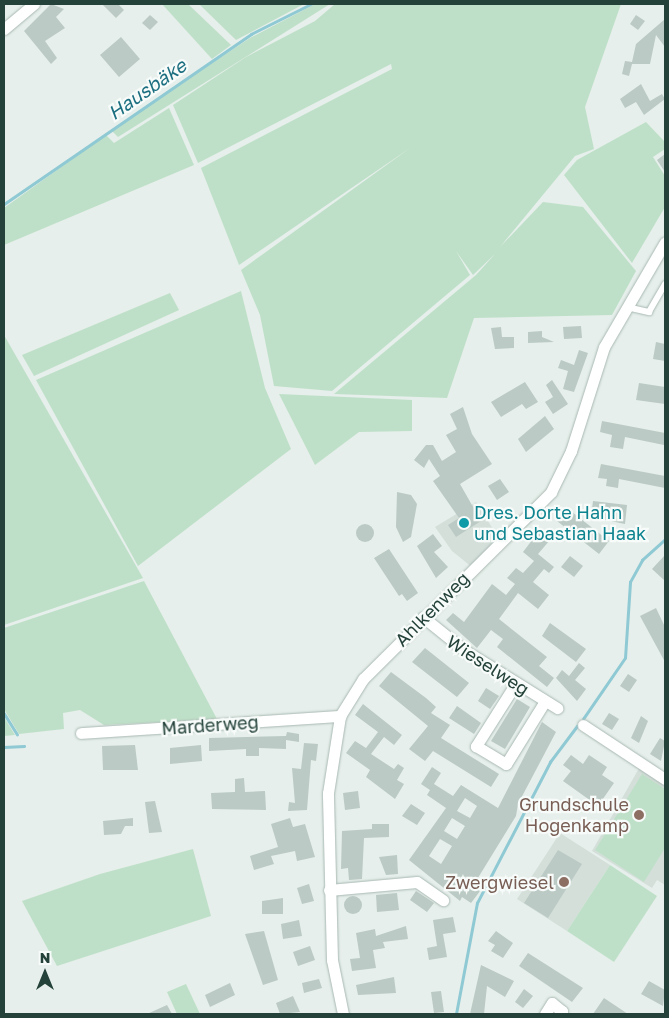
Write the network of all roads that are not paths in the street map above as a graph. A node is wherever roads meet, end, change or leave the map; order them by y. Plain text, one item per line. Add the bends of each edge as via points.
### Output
1 (34, 4) edge
2 (4, 29) edge
3 (665, 242) edge
4 (665, 284) edge
5 (626, 307) junction
6 (423, 617) junction
7 (516, 683) junction
8 (545, 701) junction
9 (557, 708) dead end
10 (340, 716) junction
11 (584, 725) dead end
12 (81, 733) dead end
13 (665, 779) edge
14 (329, 890) junction
15 (443, 900) dead end
16 (343, 1014) edge
17 (545, 1014) edge
18 (559, 1014) edge

1 - 2 street
3 - 5 street, Ahlkenweg
4 - 5 lane via 649,312
5 - 6 street, Ahlkenweg via 604,347 571,453 551,492
6 - 7 street, Wieselweg via 442,635
6 - 10 street, Ahlkenweg via 363,680
7 - 8 street, Wieselweg
7 - 8 street via 476,746 506,764
8 - 9 street, Wieselweg
10 - 12 street, Marderweg
10 - 14 street, Ahlkenweg via 330,764
11 - 13 street
14 - 15 street via 417,882
14 - 16 street, Ahlkenweg via 334,978
17 - 18 street via 552,1003 562,1010

